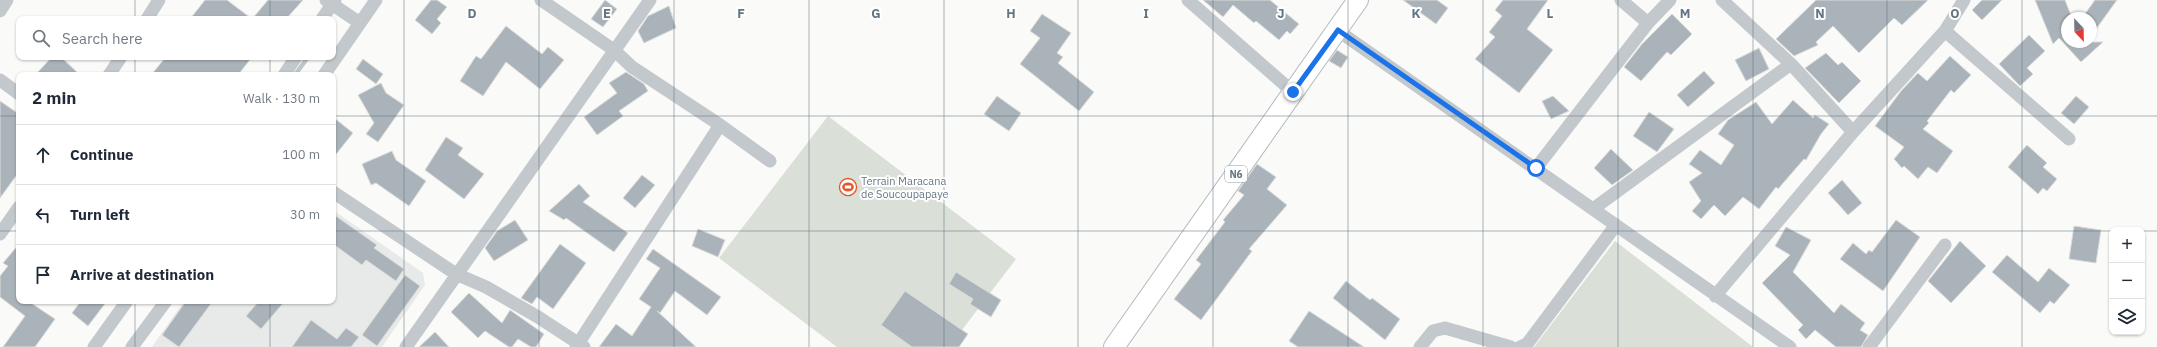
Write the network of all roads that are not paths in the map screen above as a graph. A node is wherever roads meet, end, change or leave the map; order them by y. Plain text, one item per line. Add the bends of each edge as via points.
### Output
1 (7, 0) edge
2 (159, 0) edge
3 (376, 0) edge
4 (541, 0) edge
5 (650, 0) edge
6 (1188, 0) edge
7 (1358, 0) edge
8 (1621, 0) edge
9 (1670, 0) edge
10 (1722, 0) edge
11 (1964, 0) edge
12 (331, 1) edge
13 (0, 11) edge
14 (149, 16) edge
15 (324, 16) edge
16 (360, 23) junction
17 (1648, 23) junction
18 (1338, 30) junction
19 (1945, 31) junction
20 (614, 50) junction
21 (336, 58) edge
22 (119, 60) edge
23 (294, 60) edge
24 (334, 60) edge
25 (1791, 64) junction
26 (111, 72) edge
27 (286, 72) edge
28 (326, 72) edge
29 (0, 80) edge
30 (16, 92) edge
31 (1293, 92) junction
32 (720, 125) junction
33 (1853, 132) junction
34 (2068, 139) dead end
35 (770, 161) dead end
36 (1536, 168) junction
37 (336, 194) edge
38 (16, 209) edge
39 (1593, 209) junction
40 (5, 216) edge
41 (1616, 225) junction
42 (0, 234) edge
43 (1945, 245) dead end
44 (456, 274) junction
45 (1715, 296) junction
46 (125, 304) edge
47 (164, 304) edge
48 (580, 346) edge
49 (94, 347) edge
50 (132, 347) edge
51 (406, 347) edge
52 (1114, 347) edge
53 (1420, 347) edge
54 (1510, 347) edge
55 (1520, 347) edge
56 (1790, 347) edge
57 (1869, 347) edge

1 - 13 street
2 - 14 street
3 - 16 street
4 - 20 street
5 - 20 street
6 - 31 street
7 - 18 main road, N6
8 - 17 street
9 - 17 street
10 - 25 street
11 - 19 street
12 - 15 street
12 - 16 street
16 - 21 street
17 - 36 street
18 - 31 main road, N6
18 - 36 street
19 - 33 street
19 - 34 street
20 - 32 street via 632,67
20 - 44 street
22 - 26 street
23 - 27 street
24 - 28 street
25 - 33 street
25 - 39 street
29 - 30 street
31 - 52 main road, N6
32 - 35 street
32 - 48 street
33 - 45 street
36 - 39 street
37 - 44 street
38 - 40 street
39 - 41 street
40 - 42 street
41 - 45 street
41 - 55 street via 1527,344
43 - 57 street
44 - 48 street via 486,287 538,317
44 - 51 street
45 - 56 street
46 - 49 street
47 - 50 street
53 - 54 street via 1433,331 1445,328

